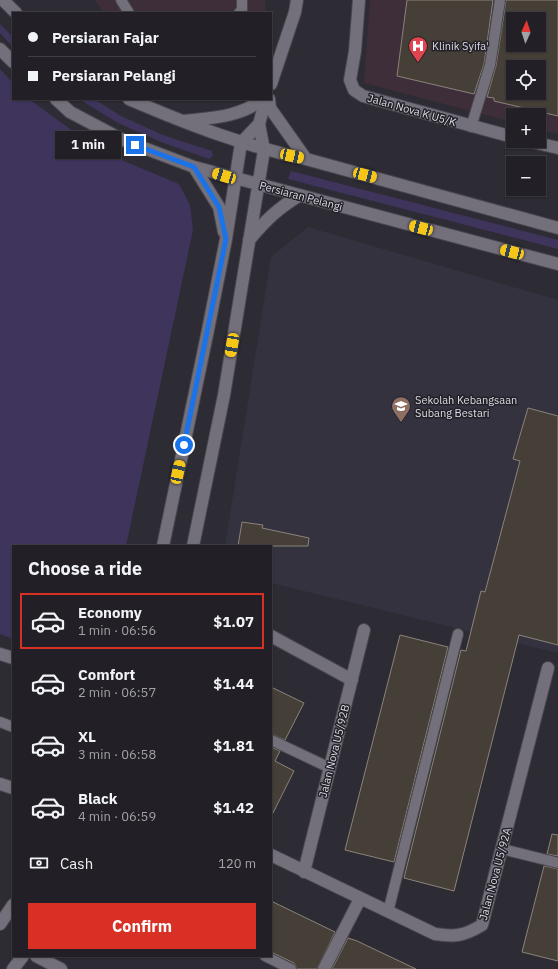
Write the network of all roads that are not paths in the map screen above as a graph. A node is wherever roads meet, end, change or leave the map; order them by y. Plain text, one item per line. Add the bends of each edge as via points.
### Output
1 (3, 0) edge
2 (121, 0) edge
3 (242, 0) edge
4 (297, 0) edge
5 (359, 0) edge
6 (500, 0) edge
7 (15, 12) edge
8 (128, 12) edge
9 (240, 12) edge
10 (0, 49) edge
11 (12, 61) edge
12 (272, 81) edge
13 (57, 100) edge
14 (131, 100) edge
15 (261, 100) edge
16 (267, 100) edge
17 (267, 100) edge
18 (181, 122) junction
19 (259, 124) junction
20 (471, 127) junction
21 (506, 135) edge
22 (241, 143) junction
23 (546, 145) edge
24 (558, 148) edge
25 (264, 150) junction
26 (306, 159) junction
27 (194, 167) junction
28 (235, 179) junction
29 (257, 184) junction
30 (300, 196) junction
31 (558, 228) edge
32 (226, 239) junction
33 (249, 240) junction
34 (558, 264) edge
35 (163, 545) edge
36 (193, 545) edge
37 (364, 630) dead end
38 (458, 634) dead end
39 (272, 637) edge
40 (0, 654) edge
41 (12, 658) edge
42 (548, 668) dead end
43 (352, 680) junction
44 (0, 722) edge
45 (12, 727) edge
46 (272, 740) edge
47 (330, 768) junction
48 (0, 784) edge
49 (12, 788) edge
50 (502, 849) junction
51 (272, 856) edge
52 (558, 863) edge
53 (304, 872) junction
54 (360, 899) junction
55 (12, 906) edge
56 (388, 912) junction
57 (0, 924) edge
58 (22, 957) edge
59 (38, 957) edge
60 (267, 957) edge
61 (13, 969) edge
62 (61, 969) edge
63 (291, 969) edge
64 (324, 969) edge

1 - 7 street
2 - 8 lane
3 - 9 lane
4 - 12 street
5 - 20 street, Jalan Nova K U5/K via 356,51 350,80 354,90 363,96
6 - 20 lane via 490,65
10 - 11 street
13 - 27 street, Persiaran Pelangi via 70,112 123,140
14 - 18 street
15 - 18 street via 230,115
16 - 19 street
17 - 26 street via 270,108
18 - 22 street
19 - 22 street
19 - 25 street
20 - 21 street, Jalan Nova K U5/K
22 - 25 street
22 - 28 street
23 - 24 street
25 - 26 street
25 - 29 street
26 - 31 street
27 - 28 street, Persiaran Pelangi
27 - 32 street via 219,207
28 - 29 street, Persiaran Pelangi
28 - 32 street
29 - 30 street, Persiaran Pelangi
29 - 33 street
30 - 33 street via 280,207
30 - 34 street, Persiaran Pelangi
32 - 35 street
33 - 36 street via 224,395
37 - 43 street, Jalan Nova U5/92B
38 - 56 lane
39 - 43 street
40 - 41 street
42 - 50 street, Jalan Nova U5/92A
43 - 47 street, Jalan Nova U5/92B
44 - 45 lane
46 - 47 lane
47 - 53 street, Jalan Nova U5/92B
48 - 49 street
50 - 52 lane
50 - 56 street, Jalan Nova U5/92A via 482,925 470,932 453,937 435,934
51 - 53 street, Jalan Nova U5/92A
53 - 54 street, Jalan Nova U5/92A
54 - 56 street, Jalan Nova U5/92A
54 - 64 street
55 - 57 street
58 - 61 street
59 - 62 street
60 - 63 lane

